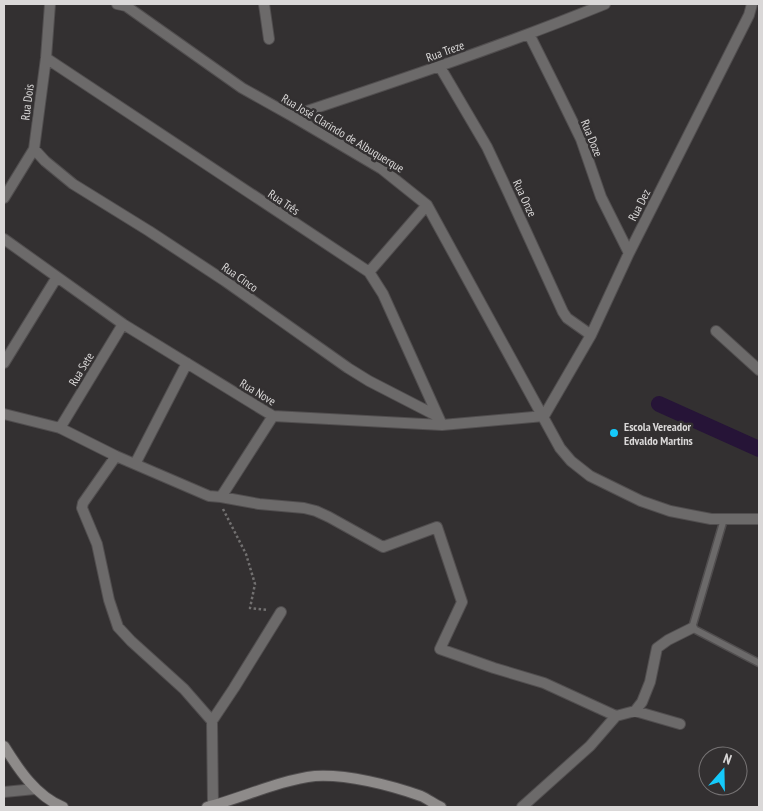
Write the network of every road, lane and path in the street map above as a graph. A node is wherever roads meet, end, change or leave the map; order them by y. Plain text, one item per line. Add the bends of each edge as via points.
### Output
1 (50, 4) edge
2 (123, 4) edge
3 (264, 4) edge
4 (605, 4) edge
5 (752, 4) edge
6 (529, 34) junction
7 (269, 39) dead end
8 (46, 58) junction
9 (440, 66) junction
10 (292, 116) junction
11 (34, 149) junction
12 (4, 198) edge
13 (427, 205) junction
14 (4, 239) edge
15 (629, 253) junction
16 (369, 272) junction
17 (57, 277) junction
18 (123, 324) junction
19 (716, 331) dead end
20 (591, 335) junction
21 (187, 363) junction
22 (4, 364) edge
23 (759, 370) edge
24 (4, 414) edge
25 (273, 416) junction
26 (544, 416) junction
27 (440, 420) junction
28 (60, 428) junction
29 (116, 456) junction
30 (135, 464) junction
31 (219, 497) junction
32 (724, 519) junction
33 (759, 519) edge
34 (281, 612) joint
35 (692, 628) junction
36 (759, 663) edge
37 (635, 711) junction
38 (616, 716) junction
39 (212, 720) junction
40 (680, 724) dead end
41 (4, 746) edge
42 (35, 789) junction
43 (4, 792) edge
44 (210, 806) edge
45 (63, 807) edge
46 (441, 807) edge
47 (522, 807) edge

1 - 8 street
2 - 10 street, Rua José Clarindo de Albuquerque via 242,88
3 - 7 street
4 - 6 street, Rua Treze
5 - 15 street, Rua Dez
6 - 9 street, Rua Treze
6 - 15 street, Rua Doze via 581,139 601,197
8 - 11 street, Rua Dois
8 - 16 street, Rua Três
9 - 10 street, Rua Treze
9 - 20 street, Rua Onze via 487,147 563,312
10 - 13 street, Rua José Clarindo de Albuquerque via 382,169
11 - 12 street
11 - 27 street, Rua Cinco via 73,184 225,281 348,368
13 - 16 street
13 - 26 street, Rua José Clarindo de Albuquerque
14 - 17 street, Rua Nove
15 - 20 street, Rua Dez
16 - 27 street, Rua Três via 383,294
17 - 18 street, Rua Nove
17 - 22 street
18 - 21 street, Rua Nove
18 - 28 street, Rua Sete
19 - 23 street
20 - 26 street, Rua Dez
21 - 25 street, Rua Nove
21 - 30 street
24 - 28 street
25 - 27 street, Rua Nove
25 - 31 street
26 - 27 street, Rua Nove
26 - 32 street, Rua José Clarindo de Albuquerque via 560,448 590,476 670,511
28 - 29 street
29 - 30 street
29 - 39 street via 82,508 97,544 108,600 118,627
30 - 31 street via 209,496
31 - 34 path via 246,554 255,584 250,608
31 - 38 street via 316,511 383,547 437,527 462,602 440,649 544,683
32 - 33 street, Rua José Clarindo de Albuquerque
32 - 35 lane
34 - 39 street
35 - 36 lane
35 - 37 street via 658,648 650,682
37 - 38 street
37 - 40 street
38 - 47 street via 590,746
39 - 44 street
41 - 42 street
42 - 43 street
42 - 45 street
44 - 46 street via 286,782 315,776 342,776 381,784 422,797

